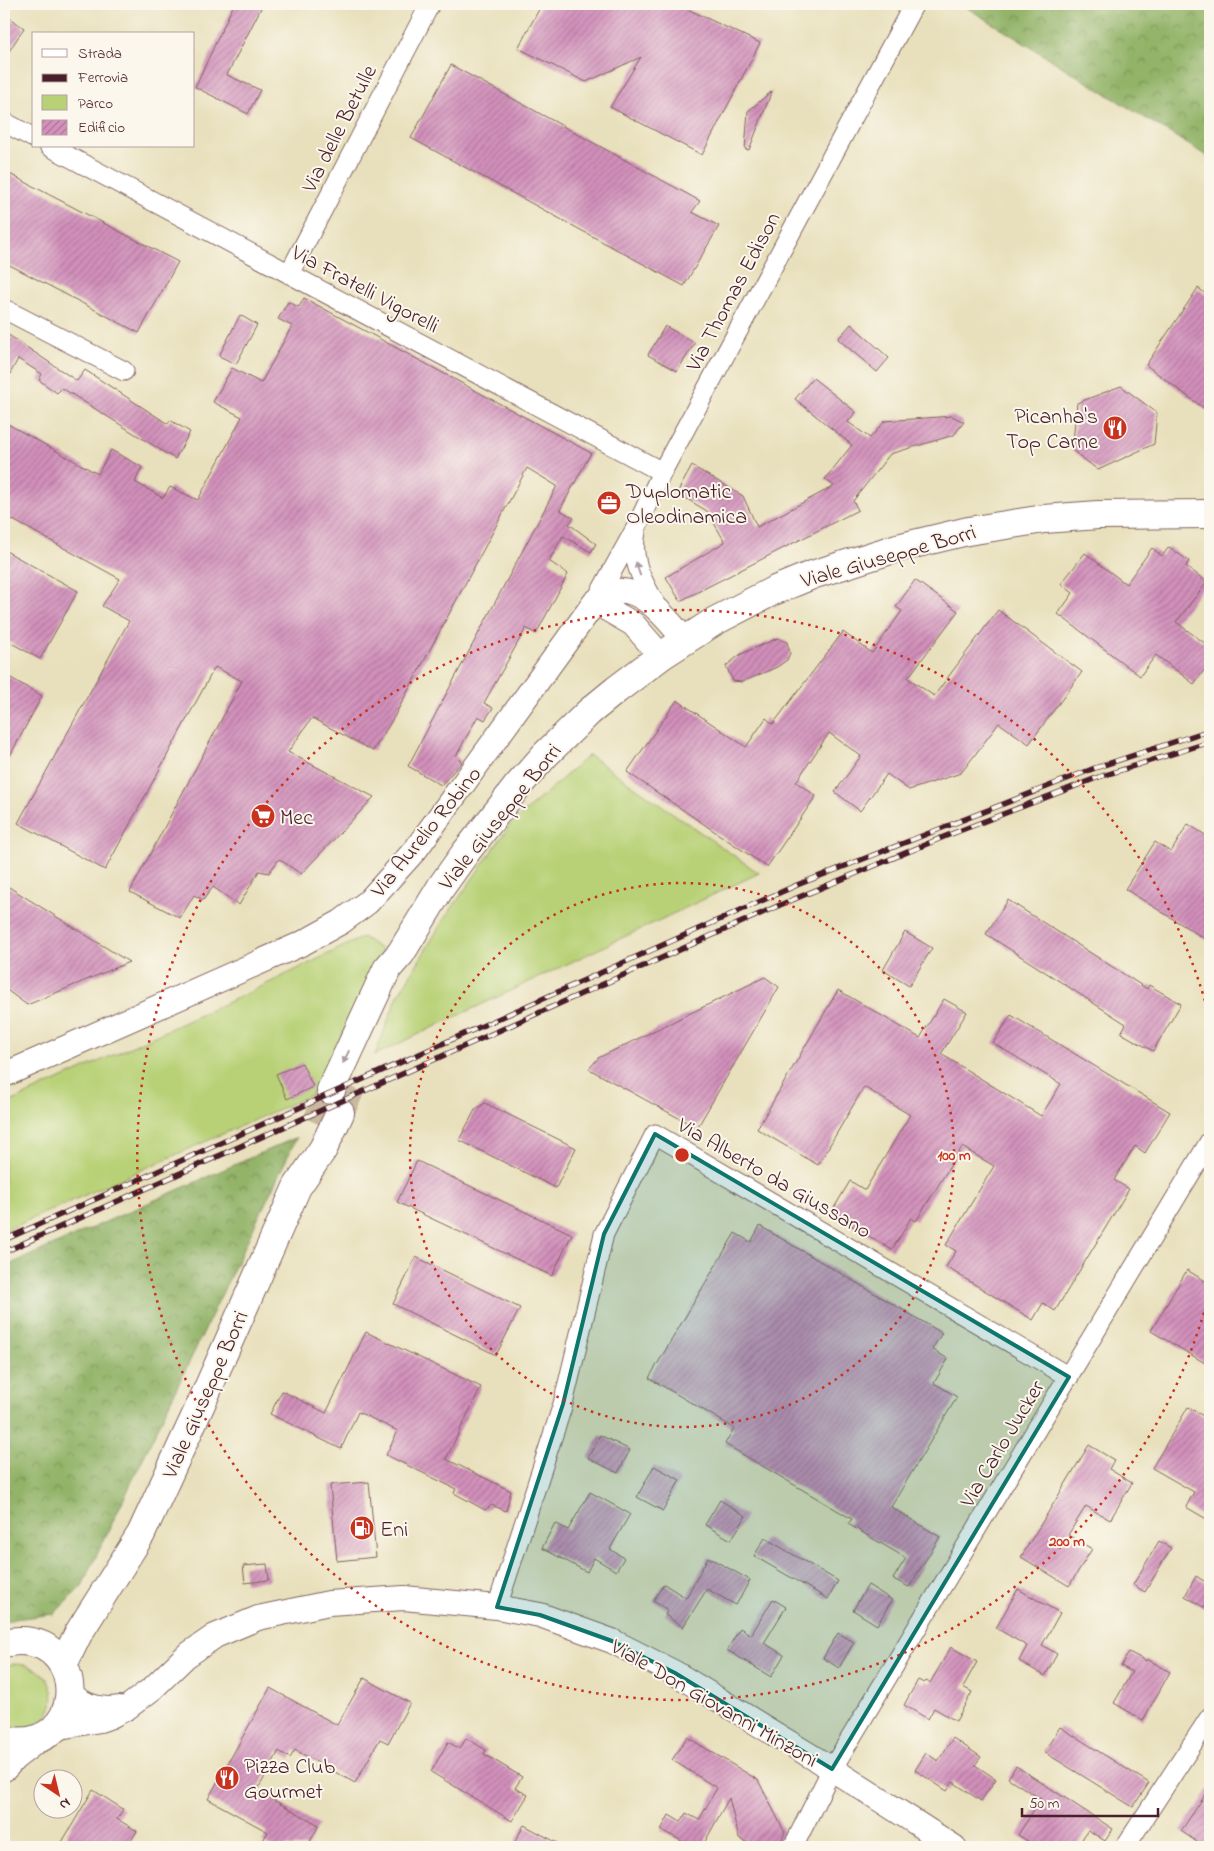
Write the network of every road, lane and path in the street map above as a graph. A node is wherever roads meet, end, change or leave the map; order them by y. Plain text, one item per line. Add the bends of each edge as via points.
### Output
1 (430, 4) edge
2 (914, 4) edge
3 (4, 122) edge
4 (32, 137) edge
5 (53, 148) edge
6 (289, 274) junction
7 (4, 309) edge
8 (124, 371) dead end
9 (662, 472) junction
10 (1210, 514) edge
11 (1143, 515) junction
12 (637, 526) junction
13 (1210, 528) edge
14 (595, 602) junction
15 (658, 608) junction
16 (685, 640) junction
17 (660, 656) junction
18 (4, 1075) edge
19 (316, 1123) tunnel mouth
20 (1210, 1141) edge
21 (297, 1187) junction
22 (1069, 1377) junction
23 (101, 1596) junction
24 (497, 1607) junction
25 (4, 1643) edge
26 (36, 1643) junction
27 (63, 1665) junction
28 (70, 1693) junction
29 (128, 1707) junction
30 (1210, 1717) edge
31 (44, 1734) junction
32 (4, 1740) edge
33 (4, 1767) edge
34 (832, 1769) junction
35 (794, 1847) edge
36 (954, 1847) edge
37 (1125, 1847) edge

1 - 6 street, Via delle Betulle
2 - 9 street, Via Thomas Edison
3 - 4 street
5 - 6 street, Via Fratelli Vigorelli
6 - 9 street, Via Fratelli Vigorelli
7 - 8 street
9 - 12 street, Via Thomas Edison
10 - 11 main road, Viale Giuseppe Borri
11 - 13 main road, Viale Giuseppe Borri
11 - 16 main road, Viale Giuseppe Borri via 1034,520 897,548 793,582 714,621
12 - 14 street, Via Thomas Edison
15 -> 12 street via 636,563 633,545
14 - 15 street via 614,590 634,593
14 - 17 street via 633,624
14 - 18 street, Via Aurelio Robino via 416,849 368,902 341,922 303,943
15 - 16 street
16 - 17 main road, Viale Giuseppe Borri
17 - 21 main road, Viale Giuseppe Borri via 589,712 540,760 458,863 401,953 385,972 323,1149
19 - 21 main road, Viale Giuseppe Borri
20 - 22 street, Via Carlo Jucker
21 - 23 main road, Viale Giuseppe Borri via 141,1534
22 - 24 street, Via Alberto da Giussano via 655,1134 604,1234 563,1404
22 - 34 street, Via Carlo Jucker
23 - 26 main road, Viale Giuseppe Borri
23 - 27 main road, Viale Giuseppe Borri
24 - 29 street, Viale Don Giovanni Minzoni via 404,1598 330,1603 258,1618 215,1636 186,1656
24 - 34 street, Viale Don Giovanni Minzoni via 540,1615 612,1641 675,1673
25 - 26 main road
26 - 27 main road via 52,1652
27 - 28 main road via 69,1678
28 - 29 street via 91,1706
28 - 31 main road via 63,1718
29 - 31 street, Viale Don Giovanni Minzoni via 100,1720
30 - 37 street
31 - 32 main road via 18,1742
31 - 33 main road, Viale Don Giovanni Minzoni
34 - 35 street, Via Carlo Jucker
34 - 36 street, Viale Don Giovanni Minzoni

